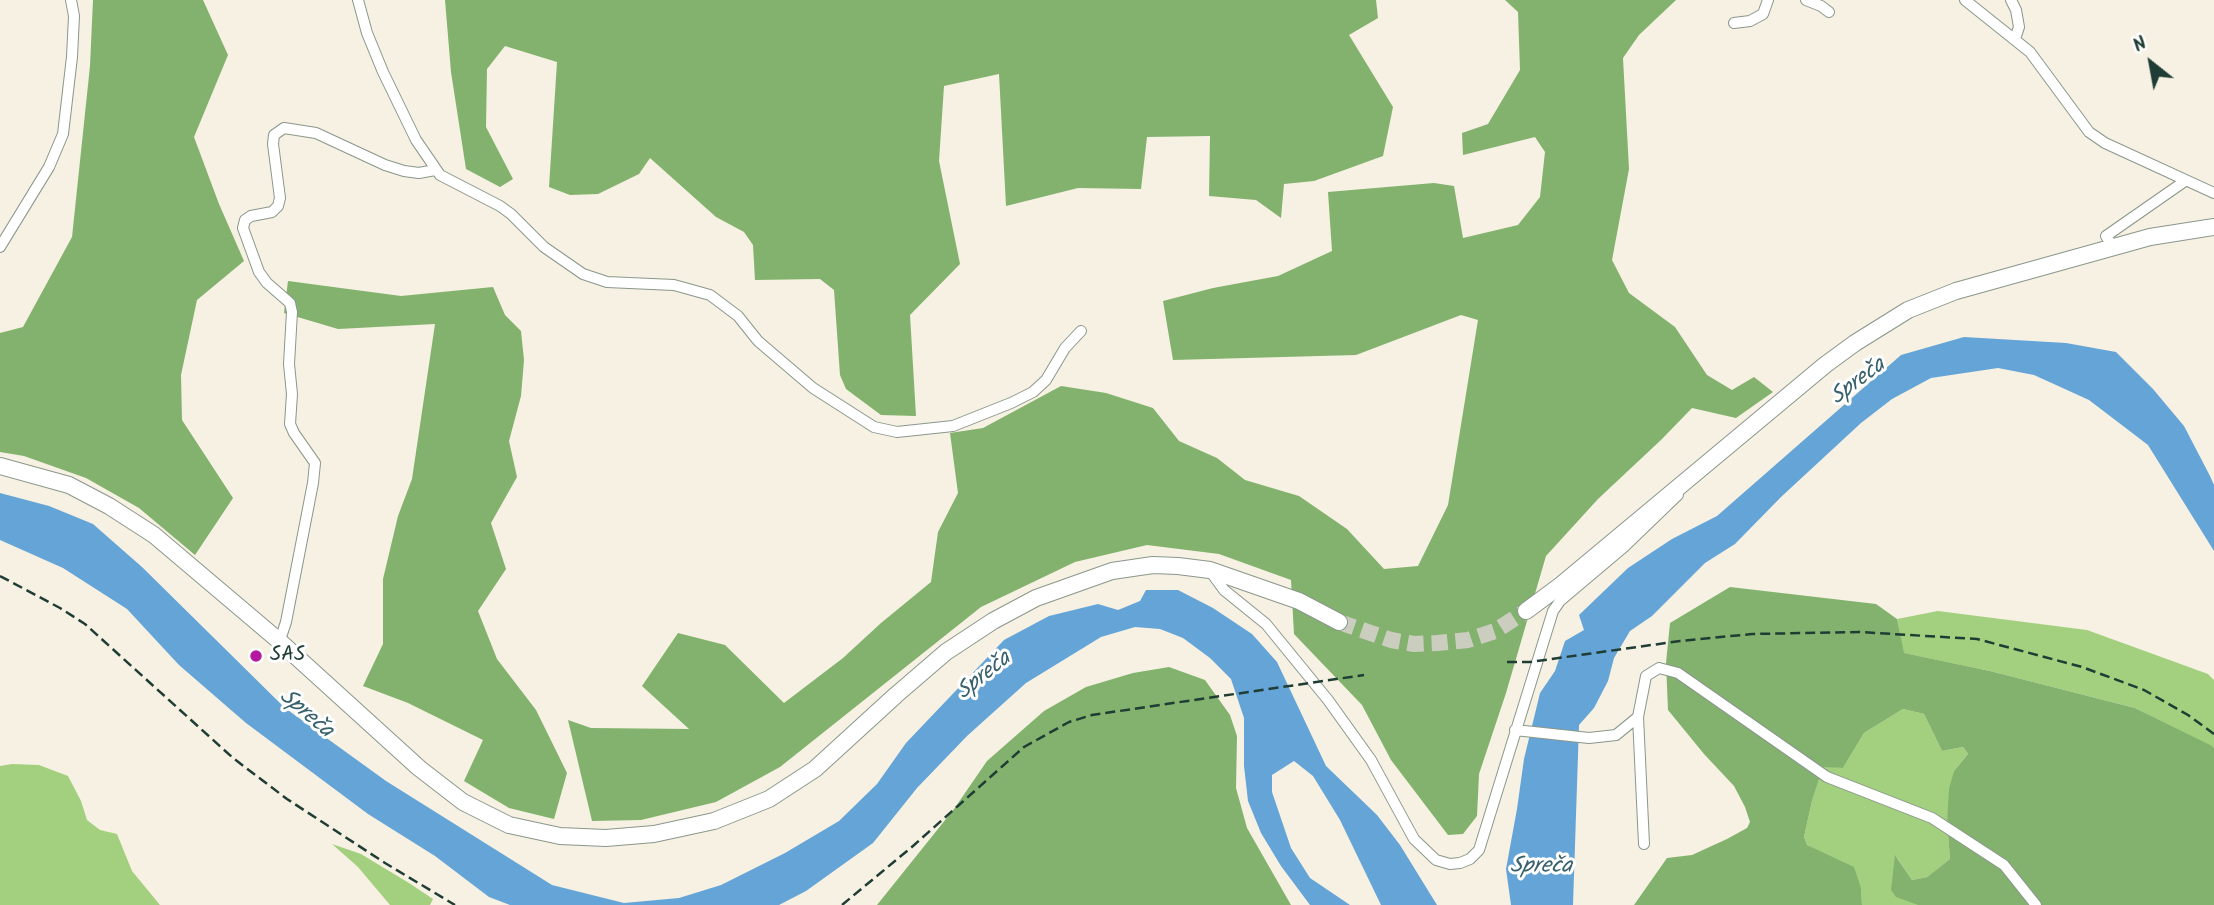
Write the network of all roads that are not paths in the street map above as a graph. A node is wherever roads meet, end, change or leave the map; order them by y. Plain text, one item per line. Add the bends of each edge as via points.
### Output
1 (71, 0) edge
2 (358, 0) edge
3 (1768, 0) edge
4 (1806, 0) edge
5 (1965, 0) edge
6 (2011, 0) edge
7 (1829, 12) dead end
8 (1734, 23) dead end
9 (2015, 39) junction
10 (435, 170) junction
11 (2185, 181) junction
12 (2214, 193) edge
13 (2214, 227) edge
14 (0, 247) edge
15 (2113, 247) junction
16 (1081, 331) dead end
17 (0, 466) edge
18 (1679, 486) junction
19 (1210, 570) junction
20 (1526, 611) tunnel mouth
21 (1339, 622) tunnel mouth
22 (278, 640) junction
23 (1638, 718) junction
24 (1519, 731) junction
25 (1644, 844) dead end
26 (2036, 905) edge

1 - 14 street via 72,57 63,134 49,167
2 - 10 street via 383,72
3 - 8 street via 1762,14
4 - 7 street
5 - 9 street
6 - 9 street via 2020,27
9 - 11 street via 2030,52 2089,132
10 - 16 street via 511,214 544,247 583,274 607,282 674,285 710,295 813,388 886,431 953,426 1033,392
10 - 22 street via 404,171 316,133 284,128 274,135 273,144 278,206 245,220 243,228 259,272 285,297 292,312 290,424 315,463 289,609
11 - 12 street
11 - 15 street via 2106,236
13 - 15 main road
15 - 18 main road via 1955,291 1908,310 1825,365
17 - 22 main road via 69,485 109,506 154,535
18 - 20 main road
18 - 24 street via 1675,500 1553,611
19 - 21 main road via 1299,601
19 - 22 main road via 1153,565 1112,571 1037,598 946,652 815,769 769,799 714,821 618,837 560,836 509,825 463,802
19 - 24 street via 1224,590 1266,624 1320,690 1371,760 1414,839 1436,860 1460,863 1479,850
23 - 24 street via 1616,735 1589,738
23 - 25 street
23 - 26 street via 1646,676 1659,668 1678,673 1827,777 1932,818 2004,865

